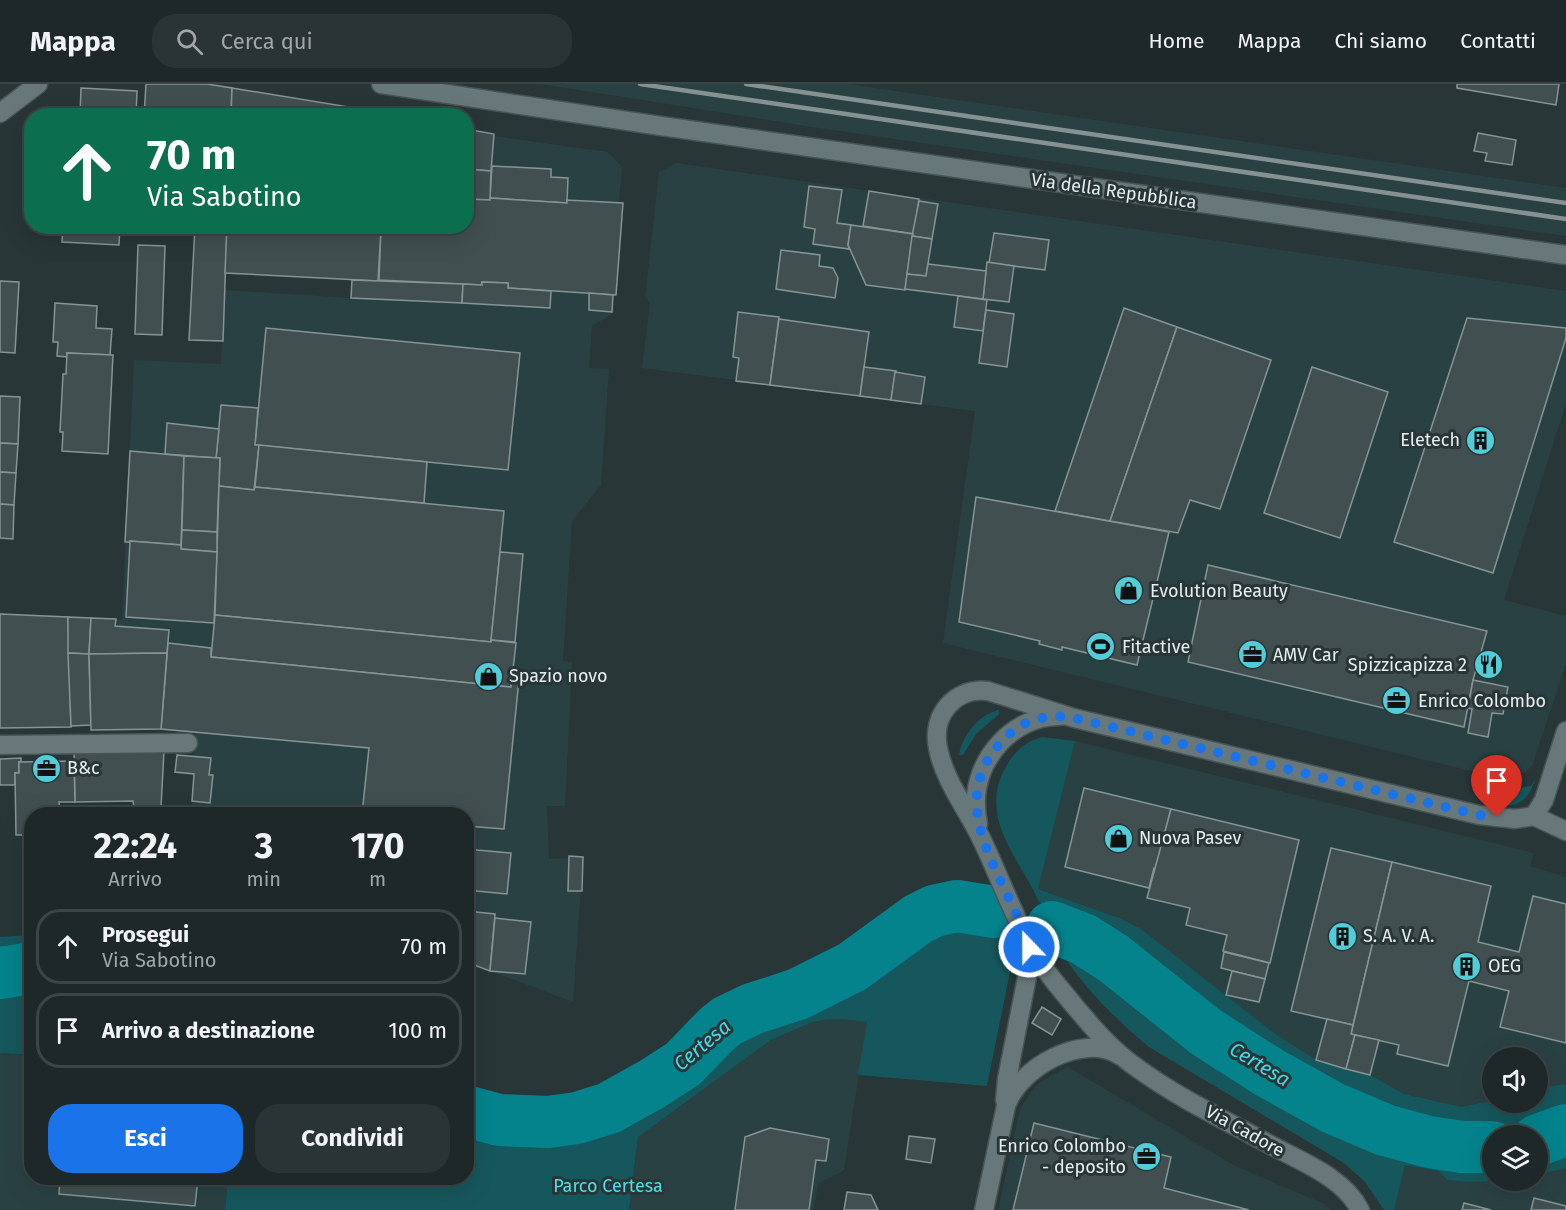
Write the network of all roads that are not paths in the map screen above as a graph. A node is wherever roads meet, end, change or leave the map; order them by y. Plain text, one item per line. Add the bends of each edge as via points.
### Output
1 (38, 84) edge
2 (381, 84) edge
3 (0, 113) edge
4 (1566, 255) edge
5 (1074, 718) junction
6 (1566, 731) edge
7 (188, 742) dead end
8 (0, 745) edge
9 (1534, 816) junction
10 (1566, 831) edge
11 (982, 839) junction
12 (1034, 957) junction
13 (1124, 1058) junction
14 (1003, 1117) junction
15 (984, 1210) edge
16 (1360, 1210) edge

1 - 3 street
2 - 4 street, Via della Repubblica
5 - 9 street via 1479,815 1515,819
5 - 11 street, Via Cadore via 1031,720 999,744 985,764 978,787 975,804
5 - 11 street, Via Cadore via 988,691 970,691 950,703 940,724 938,751 947,776
6 - 9 street via 1544,800
7 - 8 street
9 - 10 street
11 - 12 street, Via Cadore
12 - 13 street, Via Cadore via 1097,1033
12 - 14 street via 1007,1078
13 - 14 street, Via Cadore via 1107,1050 1088,1049 1041,1064 1010,1095
13 - 16 street, Via Cadore via 1193,1103 1324,1174 1348,1193
14 - 15 street, Via Cadore

